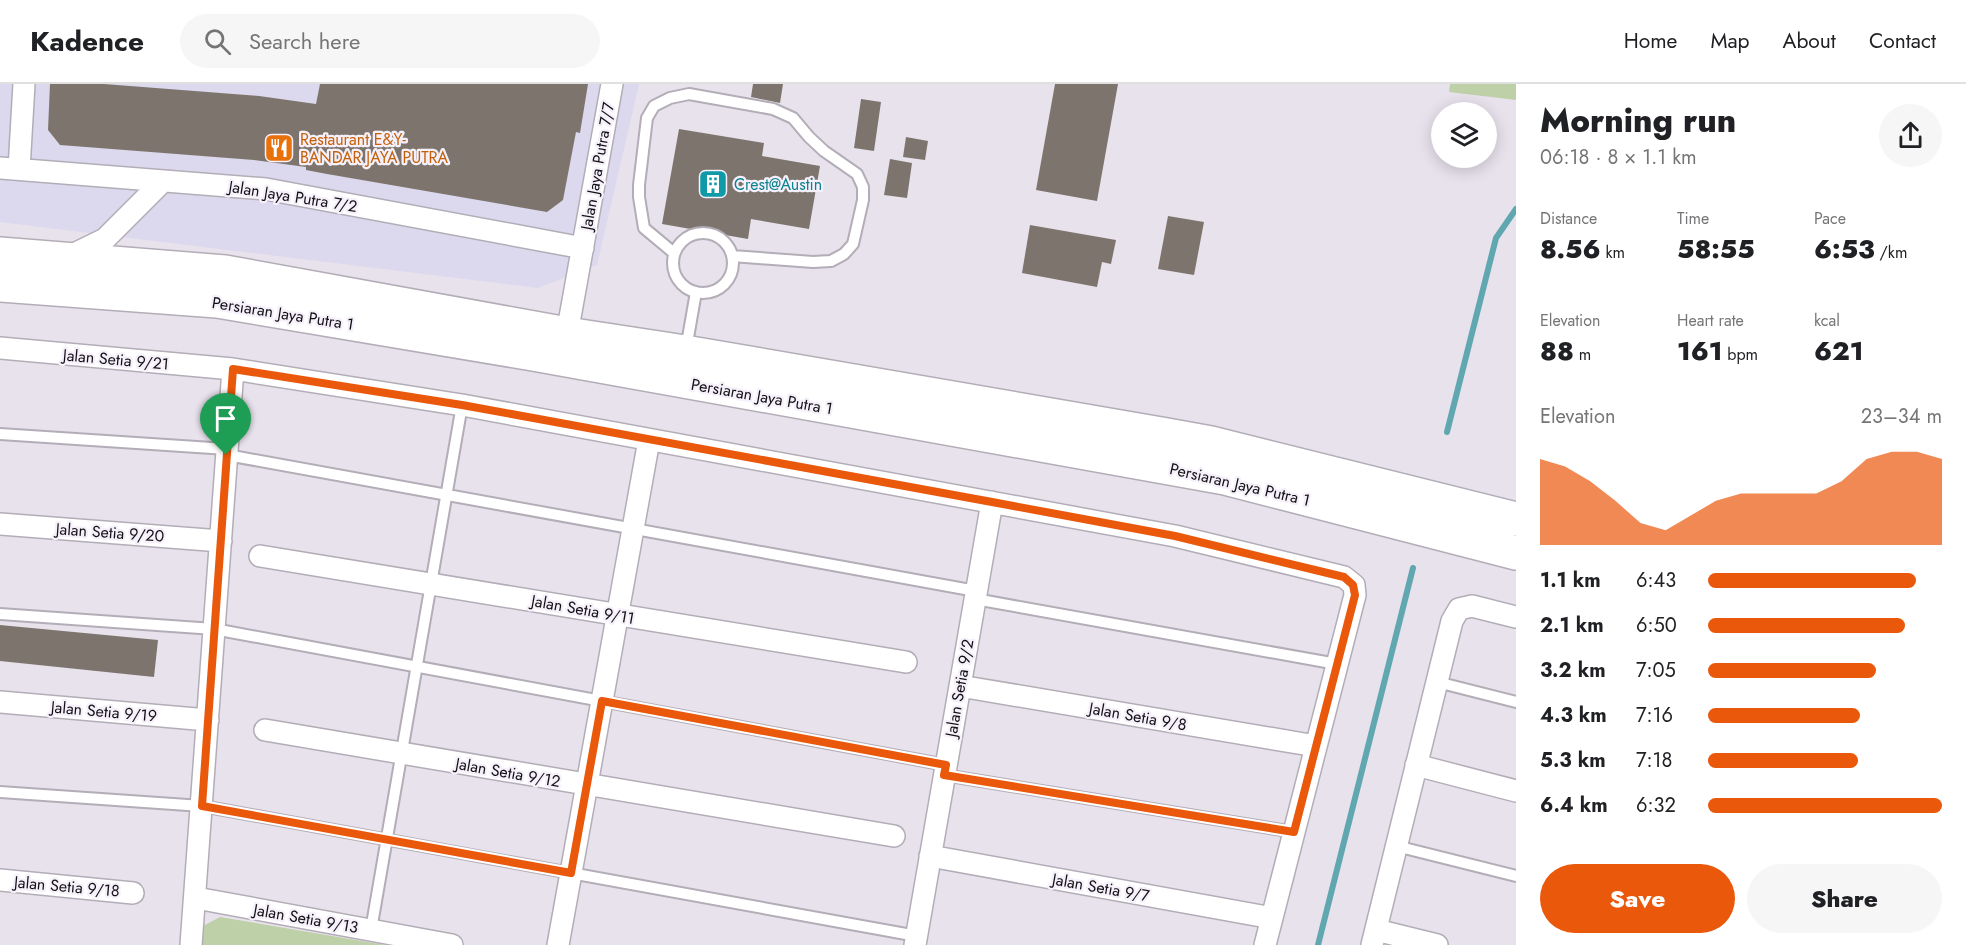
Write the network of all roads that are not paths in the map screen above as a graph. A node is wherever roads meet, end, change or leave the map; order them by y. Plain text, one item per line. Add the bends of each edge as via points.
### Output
1 (24, 84) edge
2 (612, 84) edge
3 (10, 169) edge
4 (163, 181) junction
5 (582, 248) junction
6 (674, 253) junction
7 (0, 254) edge
8 (732, 256) junction
9 (65, 259) junction
10 (0, 285) edge
11 (696, 292) junction
12 (567, 334) junction
13 (0, 348) edge
14 (685, 352) junction
15 (233, 369) junction
16 (462, 405) junction
17 (0, 434) edge
18 (649, 440) junction
19 (227, 452) junction
20 (446, 495) junction
21 (992, 502) junction
22 (1516, 519) edge
23 (0, 524) edge
24 (633, 529) junction
25 (221, 541) junction
26 (1516, 553) edge
27 (260, 556) dead end
28 (431, 583) junction
29 (975, 595) junction
30 (0, 614) edge
31 (617, 615) junction
32 (1516, 618) edge
33 (214, 629) junction
34 (906, 662) dead end
35 (1337, 664) junction
36 (416, 667) junction
37 (1437, 682) junction
38 (960, 686) junction
39 (602, 701) junction
40 (0, 702) edge
41 (1516, 702) edge
42 (208, 720) junction
43 (265, 730) dead end
44 (1316, 746) junction
45 (401, 753) junction
46 (1416, 765) junction
47 (945, 770) junction
48 (587, 786) junction
49 (1516, 791) edge
50 (0, 792) edge
51 (202, 806) junction
52 (1294, 832) junction
53 (894, 836) dead end
54 (386, 840) junction
55 (1396, 846) junction
56 (930, 856) junction
57 (571, 873) junction
58 (1516, 876) edge
59 (0, 880) edge
60 (133, 892) dead end
61 (196, 898) junction
62 (1272, 918) junction
63 (371, 930) junction
64 (1374, 937) edge
65 (916, 940) edge
66 (191, 945) edge
67 (452, 945) edge
68 (558, 945) edge
69 (1265, 945) edge
70 (1437, 945) edge

1 - 3 street
2 - 5 street, Jalan Jaya Putra 7/7
3 - 4 street, Jalan Jaya Putra 7/2
4 - 5 street, Jalan Jaya Putra 7/2 via 266,189
4 - 9 street via 105,240
5 - 12 street, Jalan Jaya Putra 7/7
6 - 8 lane via 686,238 704,233 722,240
6 - 8 lane via 644,228 639,185 647,118 654,106 689,94 773,109 793,118 808,137 857,174 863,187 853,244 831,261
6 - 11 lane via 674,273
7 - 9 main road, Persiaran Jaya Putra 1
8 - 11 lane via 730,276 724,284 716,290
9 - 12 main road, Persiaran Jaya Putra 1 via 225,272
10 - 26 main road, Persiaran Jaya Putra 1 via 216,301 532,354 1225,478
11 - 14 lane
12 - 14 main road, Persiaran Jaya Putra 1
13 - 15 street, Jalan Setia 9/21
14 - 22 main road, Persiaran Jaya Putra 1 via 1211,443
15 - 16 street, Jalan Setia 9/21
15 - 19 street
16 - 18 street, Jalan Setia 9/21
16 - 20 lane
17 - 19 lane
18 - 21 street, Jalan Setia 9/21
18 - 24 street
19 - 20 lane
19 - 25 street
20 - 24 lane
20 - 28 lane
21 - 29 street, Jalan Setia 9/2
21 - 35 street, Jalan Setia 9/21 via 1175,536 1344,577 1353,585 1355,595
23 - 25 street, Jalan Setia 9/20
24 - 29 lane
24 - 31 street
25 - 33 street
27 - 28 street, Jalan Setia 9/11
28 - 31 street, Jalan Setia 9/11
28 - 36 lane
29 - 35 lane
29 - 38 street, Jalan Setia 9/2
30 - 33 lane
31 - 34 street, Jalan Setia 9/11
31 - 39 street
32 - 37 street via 1472,606 1459,609 1452,621
33 - 36 lane
33 - 42 street
35 - 44 street
36 - 39 lane
36 - 45 lane
37 - 41 lane
37 - 46 street
38 - 44 street, Jalan Setia 9/8
38 - 47 street, Jalan Setia 9/2
39 - 47 lane
39 - 48 street
40 - 42 street, Jalan Setia 9/19
42 - 51 street
43 - 45 street, Jalan Setia 9/12
44 - 52 street
45 - 48 street, Jalan Setia 9/12
45 - 54 lane
46 - 49 street
46 - 55 street
47 - 52 lane
47 - 56 street, Jalan Setia 9/2
48 - 53 street, Jalan Setia 9/12
48 - 57 street
50 - 51 lane
51 - 54 lane
51 - 61 street
52 - 62 street
54 - 57 lane
54 - 63 lane
55 - 58 lane
55 - 64 street
56 - 62 street, Jalan Setia 9/7
56 - 65 street, Jalan Setia 9/2
57 - 65 lane
57 - 68 street
59 - 60 street, Jalan Setia 9/18
61 - 63 street, Jalan Setia 9/13
61 - 66 street
62 - 69 street
63 - 67 street, Jalan Setia 9/13
64 - 70 street

